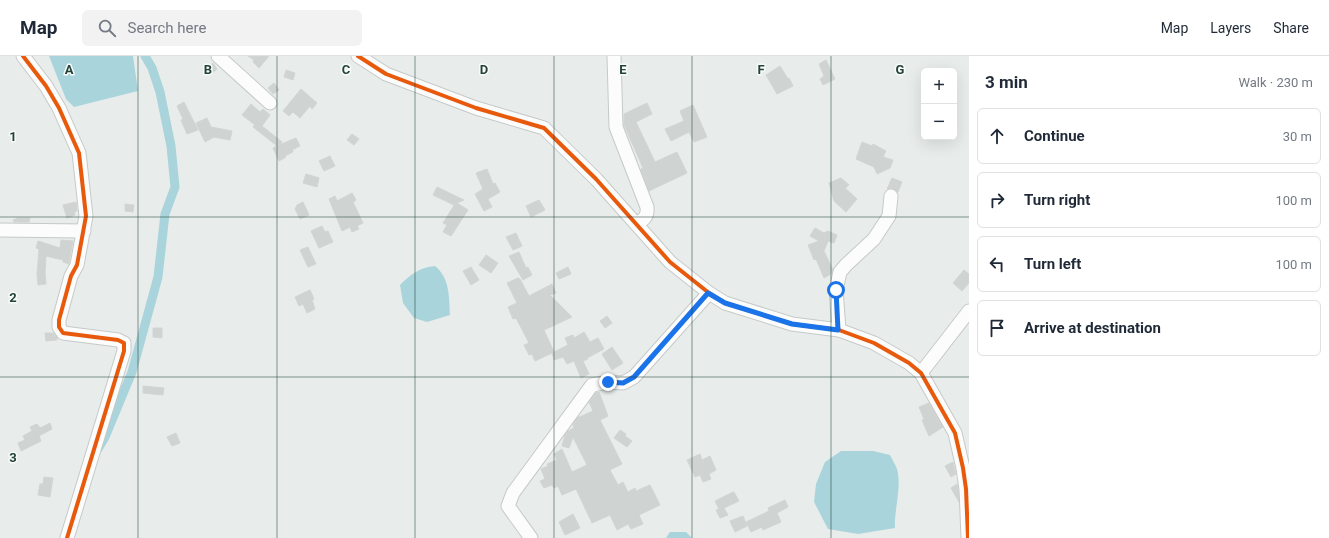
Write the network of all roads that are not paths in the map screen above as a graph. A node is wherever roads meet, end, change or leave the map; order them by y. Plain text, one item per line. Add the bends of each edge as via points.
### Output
1 (23, 56) edge
2 (218, 56) edge
3 (358, 56) edge
4 (614, 56) edge
5 (270, 103) dead end
6 (891, 196) dead end
7 (637, 224) junction
8 (0, 230) edge
9 (84, 231) junction
10 (708, 293) junction
11 (969, 311) edge
12 (838, 330) junction
13 (921, 373) junction
14 (67, 538) edge
15 (531, 538) edge
16 (968, 538) edge

1 - 9 street via 59,108 79,153 86,216
2 - 5 street
3 - 7 street via 386,74 476,108 544,128
4 - 7 street via 616,127 648,213
6 - 12 street via 888,216 874,239 840,272 836,290
7 - 10 street via 670,262
8 - 9 street
9 - 14 street via 78,265 71,276 59,327 63,333 118,340 124,343 124,351
10 - 12 street via 725,303 792,324
10 - 15 street via 634,377 623,383 592,385 513,493 508,506
11 - 13 street
12 - 13 street via 874,342
13 - 16 street via 955,433 966,489

